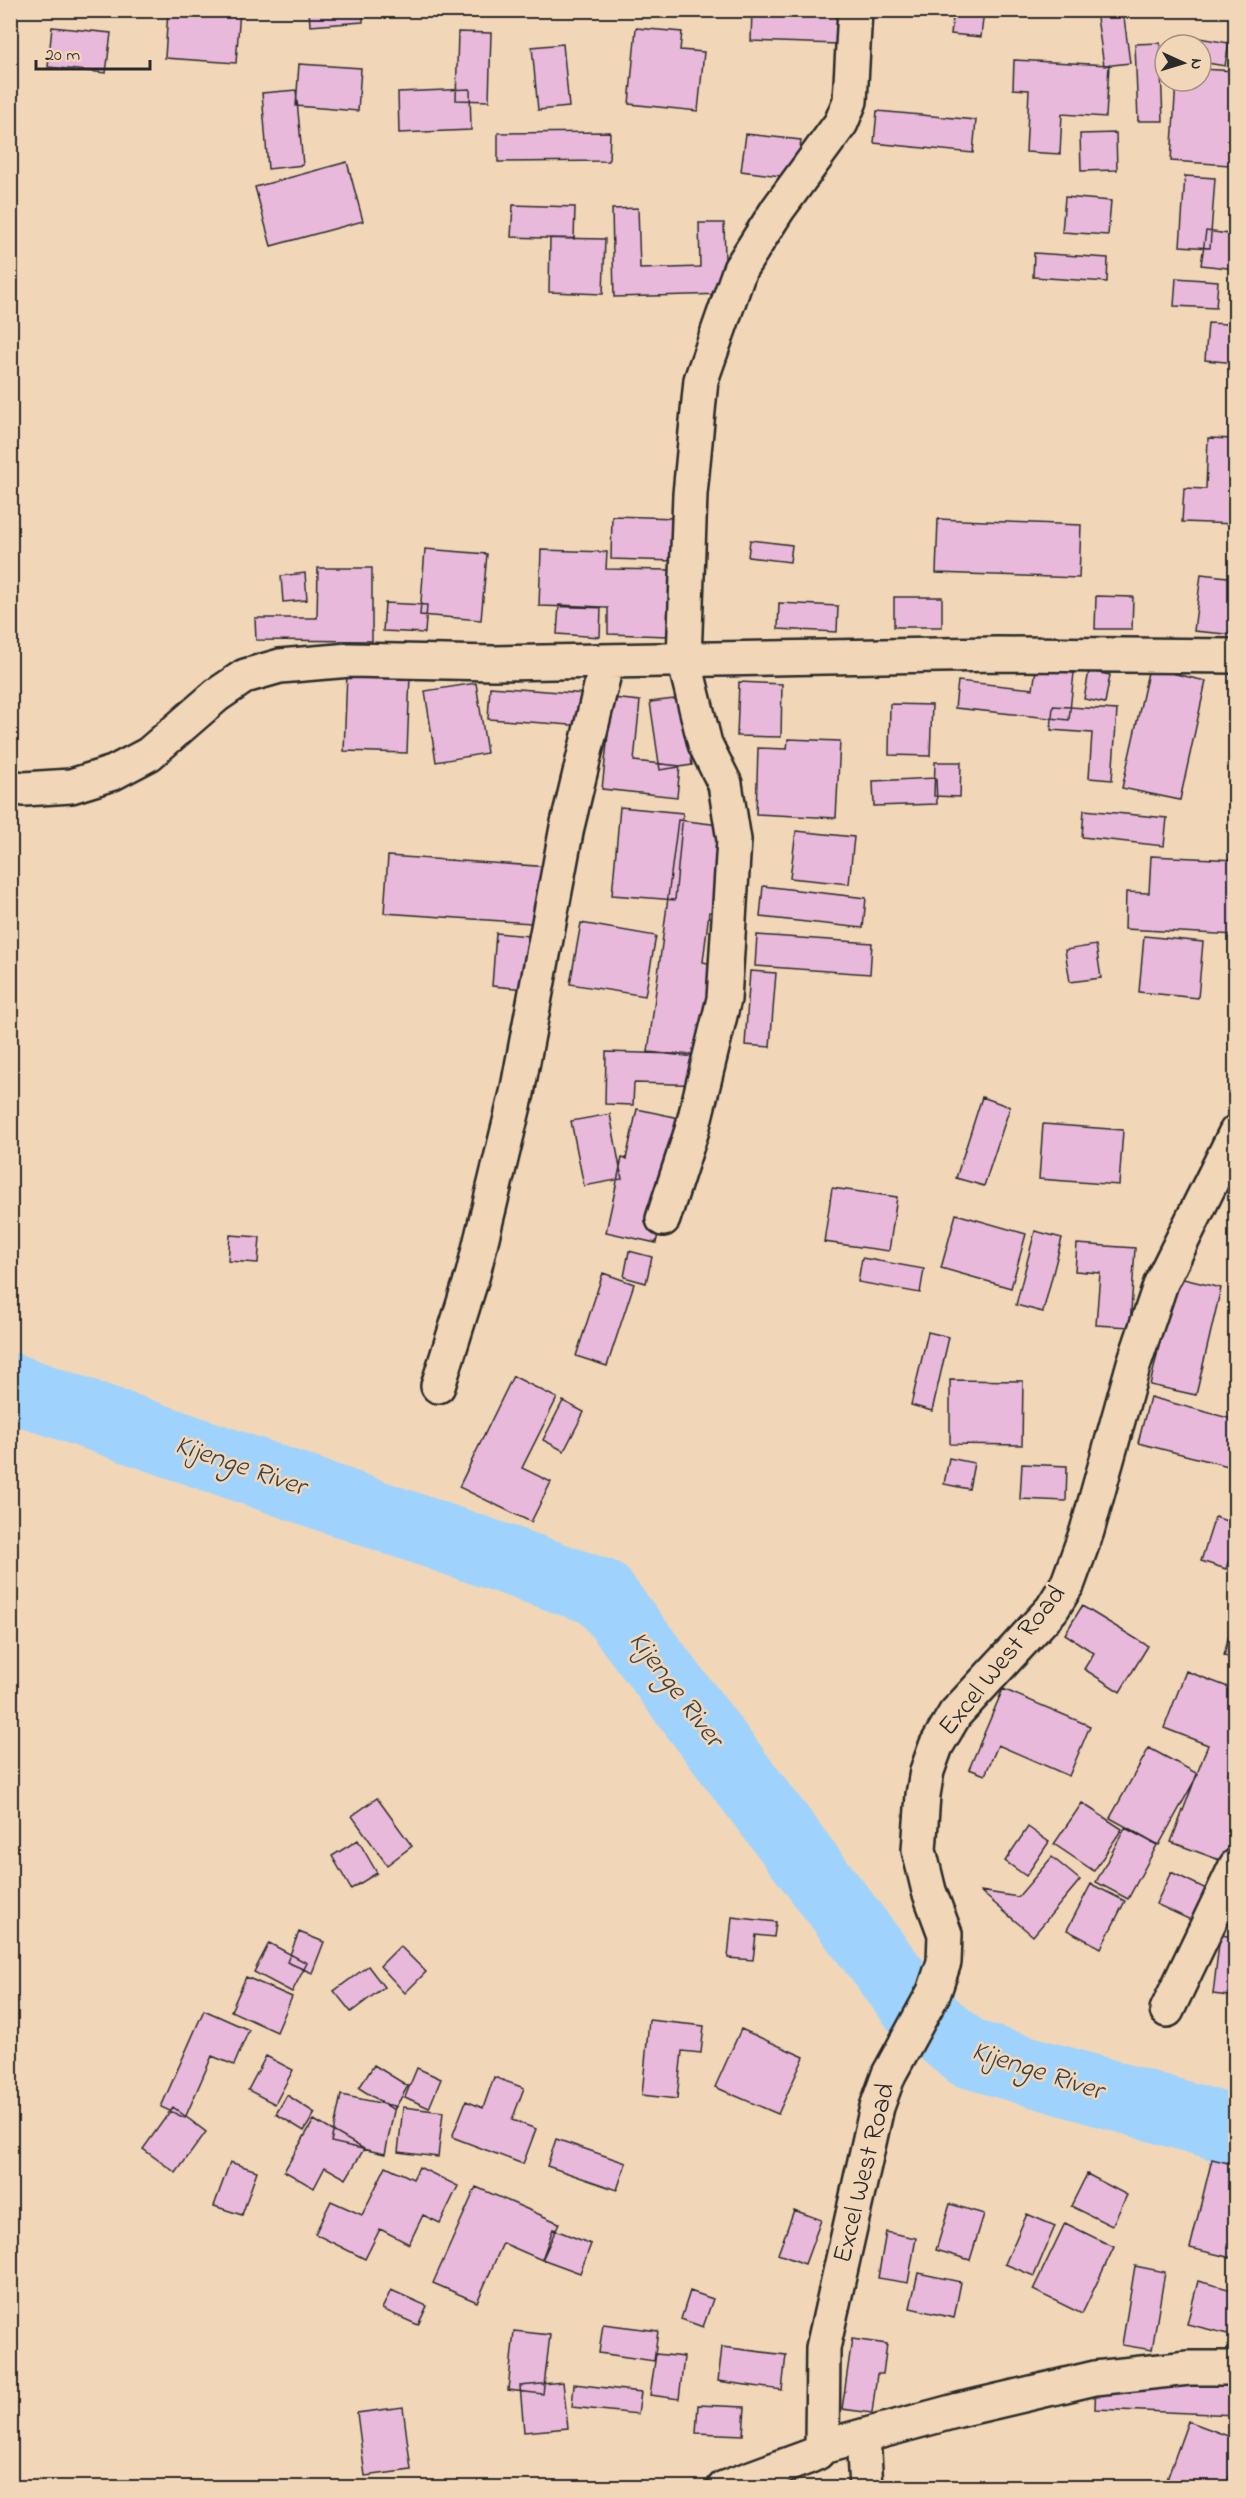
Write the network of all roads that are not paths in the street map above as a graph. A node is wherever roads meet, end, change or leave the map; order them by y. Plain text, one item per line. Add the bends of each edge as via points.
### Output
1 (855, 10) edge
2 (1236, 656) edge
3 (684, 659) junction
4 (607, 661) junction
5 (10, 787) edge
6 (1236, 1132) edge
7 (663, 1219) dead end
8 (438, 1386) dead end
9 (1236, 1866) edge
10 (1167, 2010) dead end
11 (1236, 2368) edge
12 (863, 2436) junction
13 (822, 2447) junction
14 (724, 2487) edge
15 (866, 2487) edge

1 - 3 street via 850,101 841,123 778,209 740,270 701,380 690,494
2 - 3 street via 997,654
3 - 4 street
3 - 7 street via 705,744 725,784 734,840 724,999 692,1130
4 - 5 street via 350,660 280,666 245,676 149,754 113,773 71,786
4 - 8 street via 567,827 517,1093 473,1274
6 - 13 street, Excel West Road via 1161,1283 1068,1583 1052,1609 956,1714 936,1746 927,1771 920,1850 929,1892 945,1934 944,1962 934,1992 889,2074 877,2107 823,2348
9 - 10 street
11 - 12 street via 1189,2368 1095,2378
12 - 13 street
12 - 15 street
13 - 14 street via 808,2457

